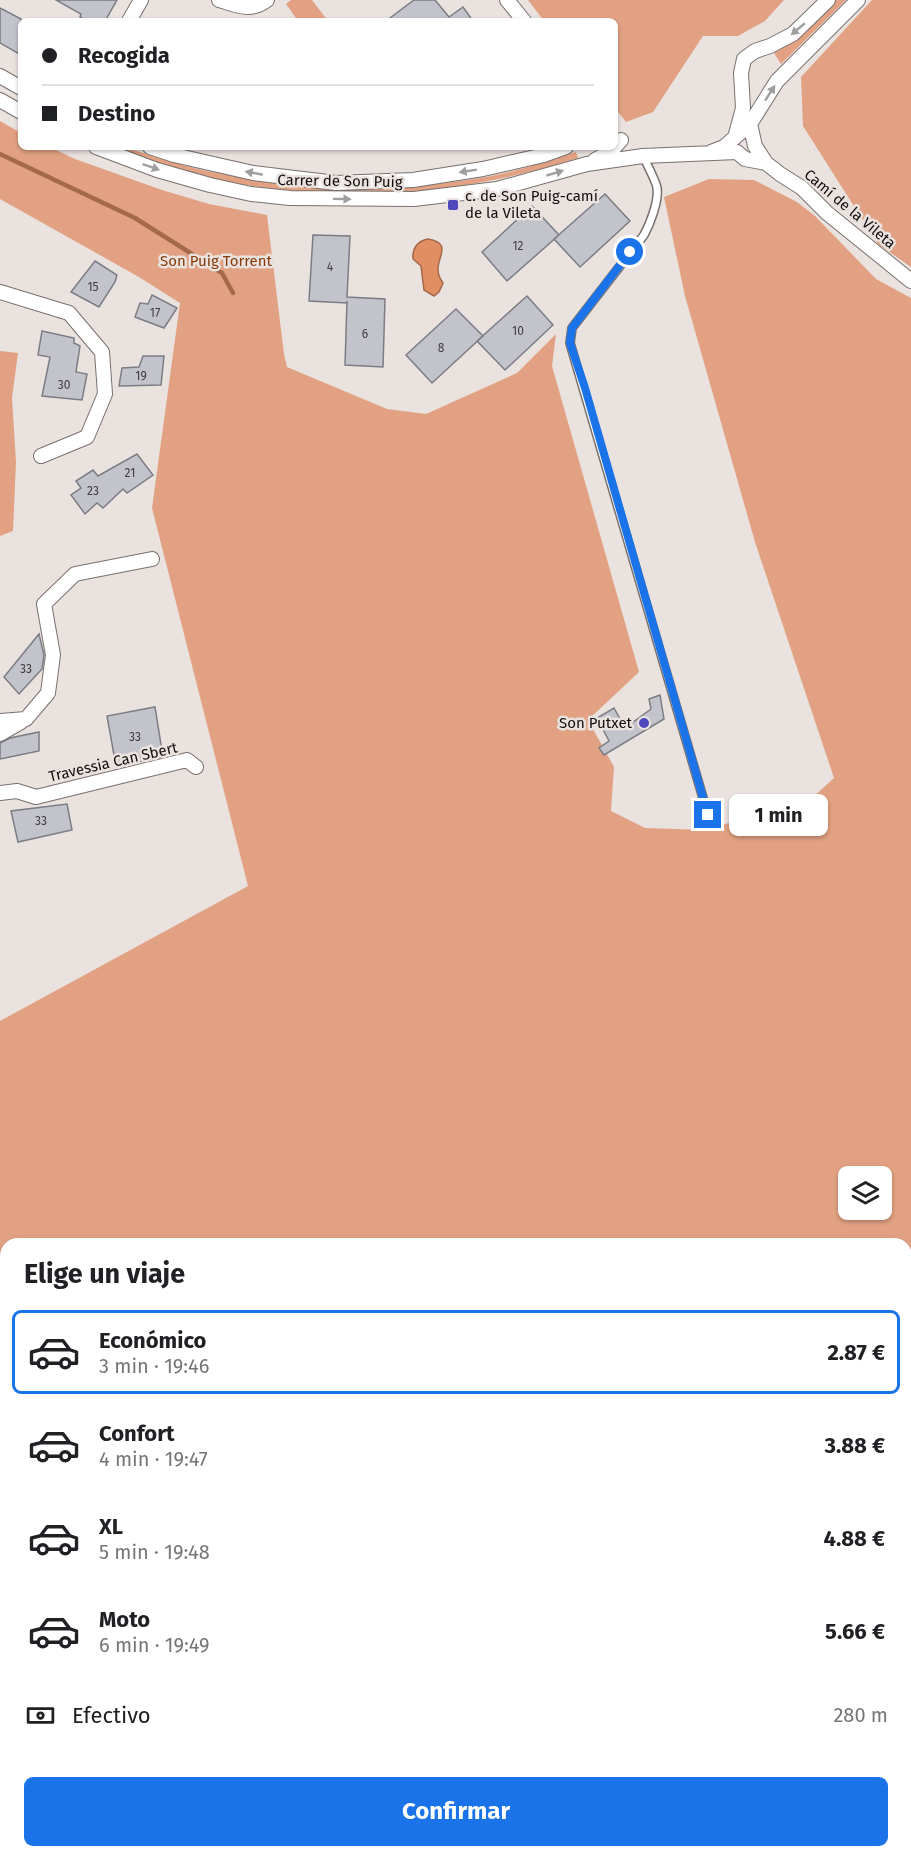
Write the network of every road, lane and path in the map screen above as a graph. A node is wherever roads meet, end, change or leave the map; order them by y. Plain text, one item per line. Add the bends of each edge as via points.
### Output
1 (141, 0) edge
2 (219, 0) edge
3 (267, 0) edge
4 (507, 0) edge
5 (828, 0) edge
6 (858, 0) edge
7 (131, 18) edge
8 (522, 18) edge
9 (0, 76) edge
10 (18, 86) edge
11 (0, 100) edge
12 (18, 110) edge
13 (750, 124) junction
14 (618, 137) edge
15 (736, 146) junction
16 (104, 150) edge
17 (159, 150) edge
18 (558, 150) edge
19 (611, 150) edge
20 (640, 157) junction
21 (766, 163) junction
22 (588, 164) junction
23 (911, 281) edge
24 (0, 292) edge
25 (40, 456) dead end
26 (152, 559) dead end
27 (26, 719) junction
28 (0, 721) edge
29 (0, 734) edge
30 (196, 767) dead end
31 (0, 793) edge
32 (708, 815) dead end

1 - 7 street
2 - 3 street via 249,8
4 - 8 street
5 -> 15 street via 793,34 744,59 744,98
13 -> 6 street via 777,81
9 - 10 street
11 - 12 street
13 - 15 street
13 - 21 street, Camí de la Vileta via 755,146
14 - 20 street
15 - 20 street via 706,154
15 - 21 street, Camí de la Vileta via 746,159
16 -> 22 street, Carrer de Son Puig via 210,185 290,198 414,199 497,189
18 -> 17 street, Carrer de Son Puig via 413,180 336,183 253,173
19 - 22 street, Carrer de Son Puig
20 - 22 street, Carrer de Son Puig
20 - 32 lane via 657,187 652,220 572,328 570,343
21 - 23 street, Camí de la Vileta via 802,188
24 - 25 street via 69,314 102,352 105,394 87,437
26 - 27 street via 75,574 44,604 53,655 48,693
27 - 28 street
27 - 29 street
30 - 31 street, Travessia Can Sbert via 187,760 36,797 17,791

